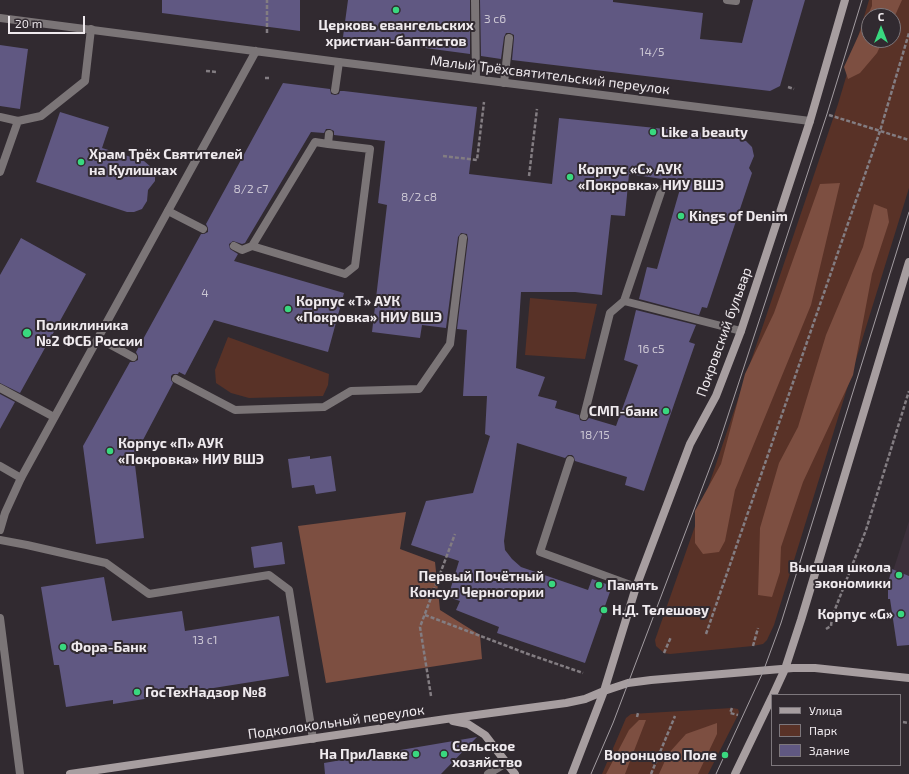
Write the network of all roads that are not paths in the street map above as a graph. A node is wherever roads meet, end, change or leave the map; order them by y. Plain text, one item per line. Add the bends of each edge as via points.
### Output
1 (475, 0) edge
2 (727, 0) edge
3 (736, 0) edge
4 (845, 0) edge
5 (0, 18) edge
6 (91, 29) junction
7 (509, 38) dead end
8 (256, 51) junction
9 (339, 62) junction
10 (476, 79) junction
11 (504, 83) junction
12 (335, 90) dead end
13 (0, 117) edge
14 (18, 120) junction
15 (810, 121) junction
16 (329, 134) dead end
17 (328, 144) junction
18 (0, 172) edge
19 (662, 189) dead end
20 (168, 211) junction
21 (203, 229) dead end
22 (463, 238) dead end
23 (234, 246) dead end
24 (252, 246) junction
25 (909, 262) edge
26 (624, 301) junction
27 (741, 331) junction
28 (98, 338) junction
29 (133, 357) dead end
30 (176, 379) dead end
31 (0, 388) edge
32 (584, 416) dead end
33 (54, 417) junction
34 (570, 460) dead end
35 (0, 466) edge
36 (21, 478) junction
37 (0, 530) edge
38 (0, 540) edge
39 (636, 587) junction
40 (0, 618) edge
41 (785, 669) junction
42 (909, 678) edge
43 (604, 691) junction
44 (773, 694) edge
45 (771, 698) edge
46 (446, 719) junction
47 (313, 739) junction
48 (506, 763) junction
49 (20, 774) edge
50 (70, 774) edge
51 (488, 774) edge
52 (515, 774) edge
53 (572, 774) edge
54 (735, 774) edge

1 - 10 street
2 - 3 street
4 - 15 main road, Покровский бульвар
5 - 6 street, Малый Трёхсвятительский переулок
6 - 8 street, Малый Трёхсвятительский переулок
6 - 14 street via 84,81 41,116
7 - 11 street
8 - 9 street, Малый Трёхсвятительский переулок
8 - 20 street
9 - 10 street, Малый Трёхсвятительский переулок
9 - 12 street
10 - 11 street, Малый Трёхсвятительский переулок
11 - 15 street, Малый Трёхсвятительский переулок
13 - 14 street
14 - 18 street
15 - 27 main road, Покровский бульвар
16 - 17 street
17 - 24 street via 314,142
17 - 24 street via 370,149 356,266 345,274
19 - 26 street
20 - 21 street
20 - 28 street
22 - 30 street via 450,344 419,389 351,391 324,407 235,410
23 - 24 street via 242,250
25 - 41 main road
26 - 27 street
26 - 32 street via 610,313
27 - 39 main road, Покровский бульвар via 716,396 690,444
28 - 29 street
28 - 33 street
31 - 33 street
33 - 36 street
34 - 39 street via 540,552
35 - 36 street
36 - 37 street
38 - 47 street via 106,563 149,594 269,575 289,590
39 - 43 main road, Покровский бульвар
40 - 49 street
41 - 42 main road, Подколокольный переулок via 815,668
41 - 43 main road, Подколокольный переулок via 651,680
41 - 44 main road
43 - 46 main road, Подколокольный переулок via 566,703
43 - 53 main road, Покровский бульвар
45 - 54 main road
46 - 47 main road, Подколокольный переулок
46 - 48 main road via 468,724 485,735
47 - 50 main road, Подколокольный переулок
48 - 51 street
48 - 52 main road

